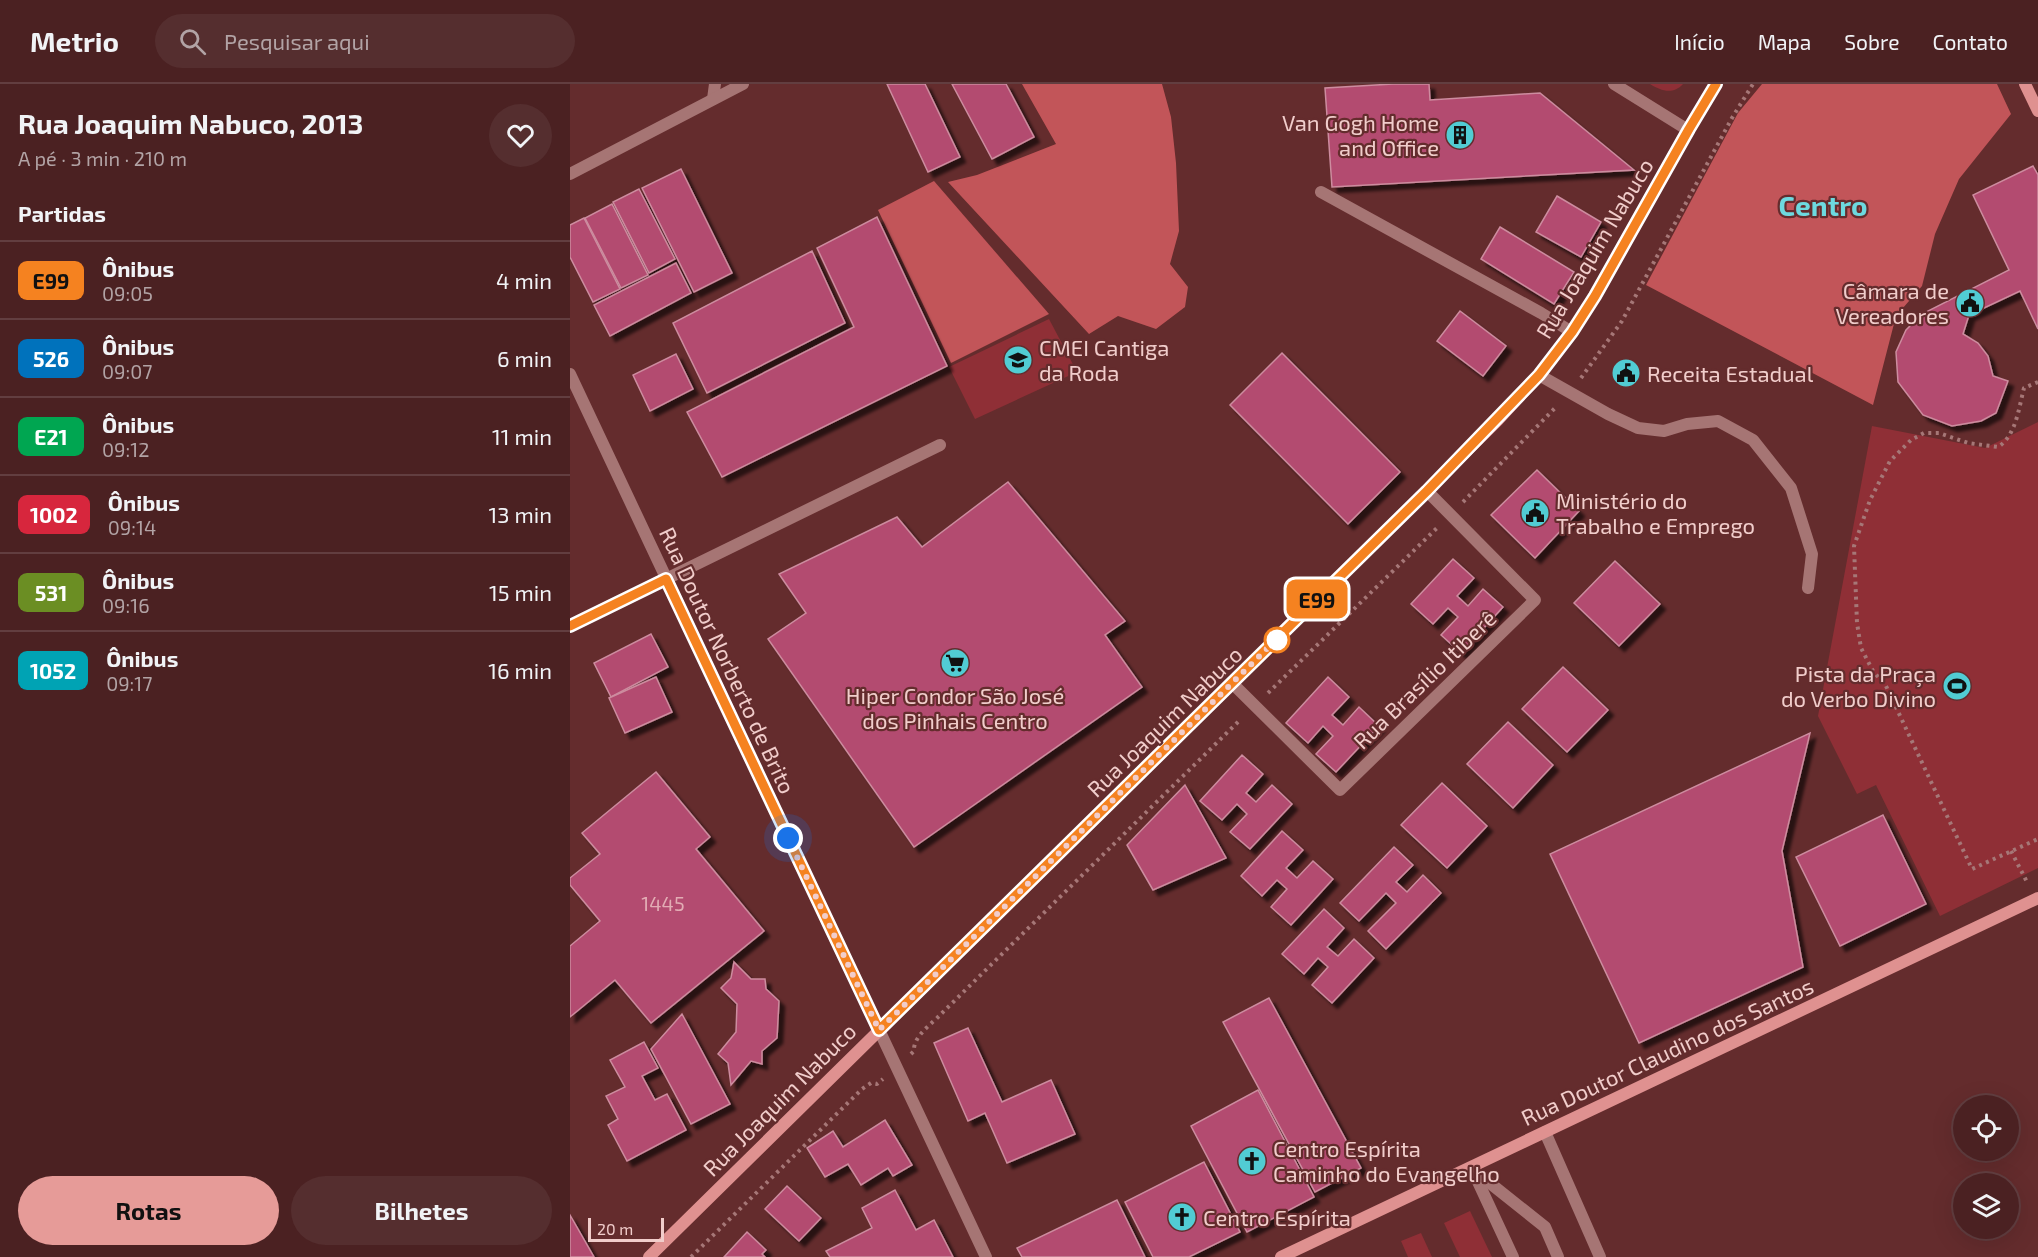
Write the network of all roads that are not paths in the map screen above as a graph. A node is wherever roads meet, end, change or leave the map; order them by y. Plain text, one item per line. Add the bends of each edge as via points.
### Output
1 (715, 84) edge
2 (743, 84) edge
3 (1614, 84) edge
4 (1716, 84) edge
5 (2025, 84) edge
6 (713, 99) junction
7 (2038, 111) edge
8 (1689, 129) junction
9 (570, 174) edge
10 (1321, 192) dead end
11 (1572, 332) junction
12 (570, 374) edge
13 (1539, 375) junction
14 (940, 445) dead end
15 (1427, 491) junction
16 (666, 579) junction
17 (1808, 588) dead end
18 (570, 626) edge
19 (1233, 682) junction
20 (2037, 899) edge
21 (879, 1030) junction
22 (1545, 1132) junction
23 (1471, 1168) junction
24 (649, 1257) edge
25 (986, 1257) edge
26 (1281, 1257) edge
27 (1513, 1257) edge
28 (1558, 1257) edge
29 (1600, 1257) edge

1 - 6 street
2 - 6 street
3 - 8 street
4 - 8 main road, Rua Joaquim Nabuco
5 - 7 main road
6 - 9 street
8 - 11 main road, Rua Joaquim Nabuco
10 - 11 street
11 - 13 main road, Rua Joaquim Nabuco
12 - 16 street, Rua Doutor Norberto de Brito
13 - 15 main road, Rua Joaquim Nabuco
13 - 17 street via 1638,428 1664,431 1718,421 1753,440 1791,488 1812,554
14 - 16 street
15 - 19 main road, Rua Joaquim Nabuco
15 - 19 street, Rua Brasílio Itiberê via 1535,600 1340,790
16 - 18 street
16 - 21 street, Rua Doutor Norberto de Brito
19 - 21 main road, Rua Joaquim Nabuco
20 - 22 main road, Rua Doutor Claudino dos Santos
21 - 24 main road, Rua Joaquim Nabuco
21 - 25 street, Rua Doutor Norberto de Brito
22 - 23 main road, Rua Doutor Claudino dos Santos
22 - 29 street
23 - 26 main road, Rua Doutor Claudino dos Santos
23 - 27 street
23 - 28 street via 1545,1227

